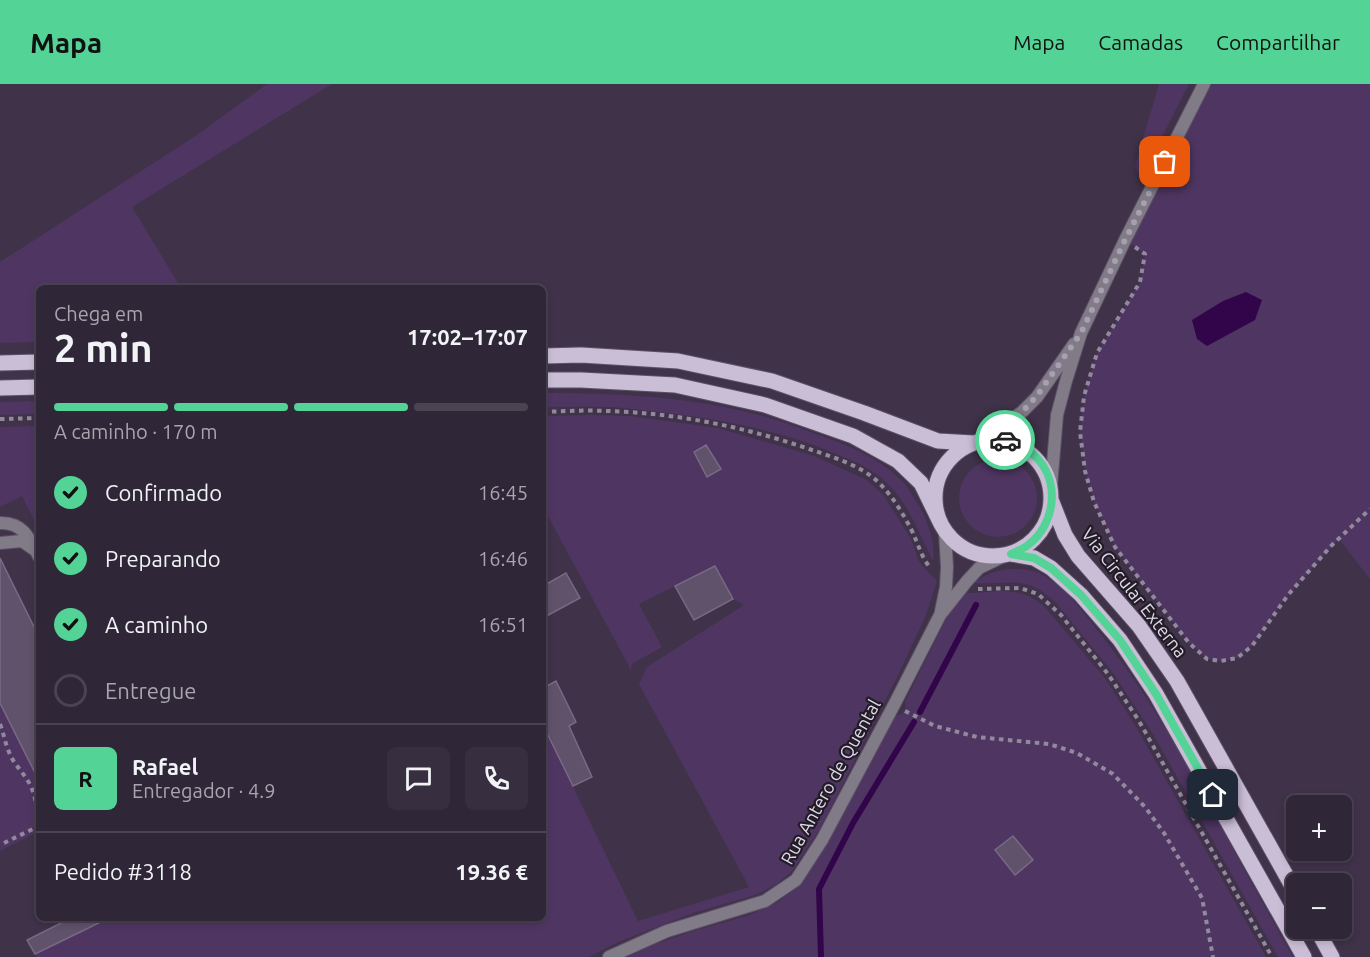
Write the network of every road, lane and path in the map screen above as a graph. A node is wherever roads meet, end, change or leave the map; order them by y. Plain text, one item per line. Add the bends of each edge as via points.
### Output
1 (1204, 84) edge
2 (1125, 240) junction
3 (1081, 333) junction
4 (546, 356) edge
5 (36, 362) edge
6 (0, 363) edge
7 (546, 380) edge
8 (36, 387) edge
9 (0, 388) edge
10 (36, 418) edge
11 (0, 419) edge
12 (978, 441) junction
13 (1052, 494) junction
14 (1370, 509) edge
15 (0, 523) edge
16 (942, 527) junction
17 (0, 543) edge
18 (36, 551) edge
19 (36, 552) edge
20 (1009, 555) junction
21 (940, 615) junction
22 (894, 705) junction
23 (0, 724) edge
24 (36, 805) edge
25 (36, 827) edge
26 (4, 843) dead end
27 (1286, 875) edge
28 (1322, 939) edge
29 (609, 957) edge
30 (1213, 957) edge
31 (1304, 957) edge
32 (1332, 957) edge

1 - 2 street
2 - 3 street
2 - 14 path via 1145,254 1140,282 1097,353 1084,396 1080,432 1085,471 1115,548 1189,643 1207,659 1221,661 1237,657 1252,646 1288,595
3 - 12 street via 1022,412
3 - 13 street via 1057,416
4 - 12 main road via 678,361 772,381 938,441
5 - 6 main road
7 - 16 main road via 675,385 765,405 854,436 898,461 921,483
8 - 9 main road
10 - 11 path
12 - 13 main road via 1002,440 1034,455 1045,470
12 - 16 main road via 956,453 943,467 936,485 935,504
13 - 20 main road via 1048,519 1040,534
13 - 27 main road, Via Circular Externa via 1065,536 1139,626 1177,681
15 - 18 street via 22,528
16 - 20 main road via 957,544 972,553
16 - 21 street, Rua Antero de Quental via 947,567
17 - 19 street via 22,542
20 - 21 street, Rua Antero de Quental via 979,568
20 - 31 main road via 1034,558 1051,568 1120,640 1156,694
21 - 22 street, Rua Antero de Quental
22 - 29 street, Rua Antero de Quental via 822,840 796,880 765,901 667,931
22 - 30 path via 935,726 977,737 1049,744 1077,753 1113,774 1164,833 1202,898
23 - 24 path via 8,752 29,781
25 - 26 path
28 - 32 main road

